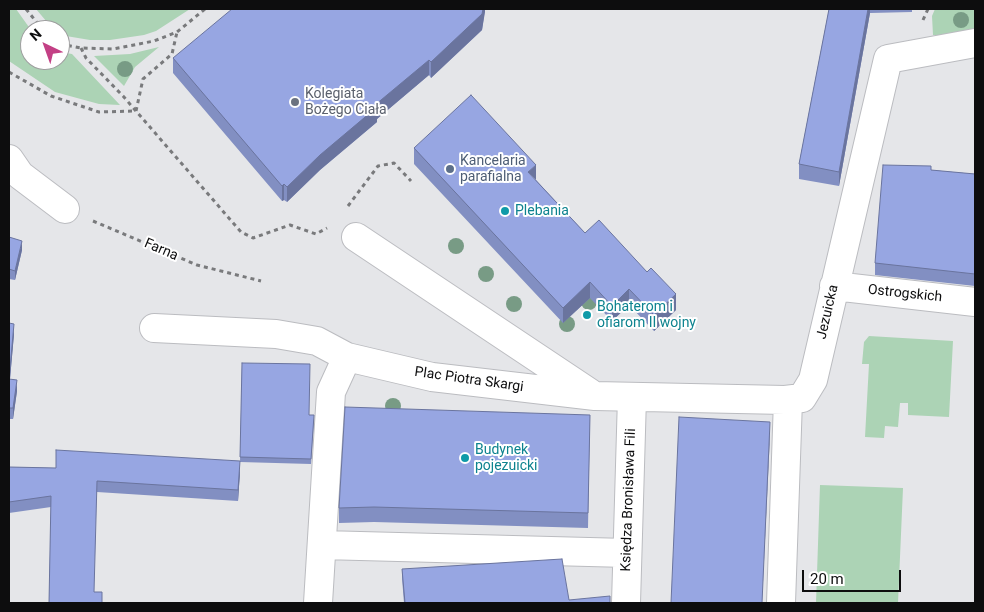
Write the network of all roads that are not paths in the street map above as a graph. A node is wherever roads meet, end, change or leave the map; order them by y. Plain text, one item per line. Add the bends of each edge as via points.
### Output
1 (975, 42) edge
2 (14, 167) edge
3 (65, 209) road end
4 (349, 226) road end
5 (834, 286) junction
6 (975, 302) edge
7 (154, 328) dead end
8 (347, 357) junction
9 (595, 396) junction
10 (632, 397) junction
11 (788, 400) junction
12 (322, 545) junction
13 (627, 553) junction
14 (318, 603) edge
15 (626, 603) edge
16 (781, 603) edge

1 - 5 street, Jezuicka via 888,59
2 - 3 street
4 - 9 street
5 - 6 street, Ostrogskich
5 - 11 street, Jezuicka via 812,380 802,398
7 - 8 street, Plac Piotra Skargi via 276,334 317,341
8 - 9 street, Plac Piotra Skargi via 432,377
8 - 12 street via 331,392
9 - 10 street, Plac Piotra Skargi
10 - 11 street
10 - 13 street, Księdza Bronisława Fili
11 - 16 street
12 - 13 street
12 - 14 street
13 - 15 street, Księdza Bronisława Fili

